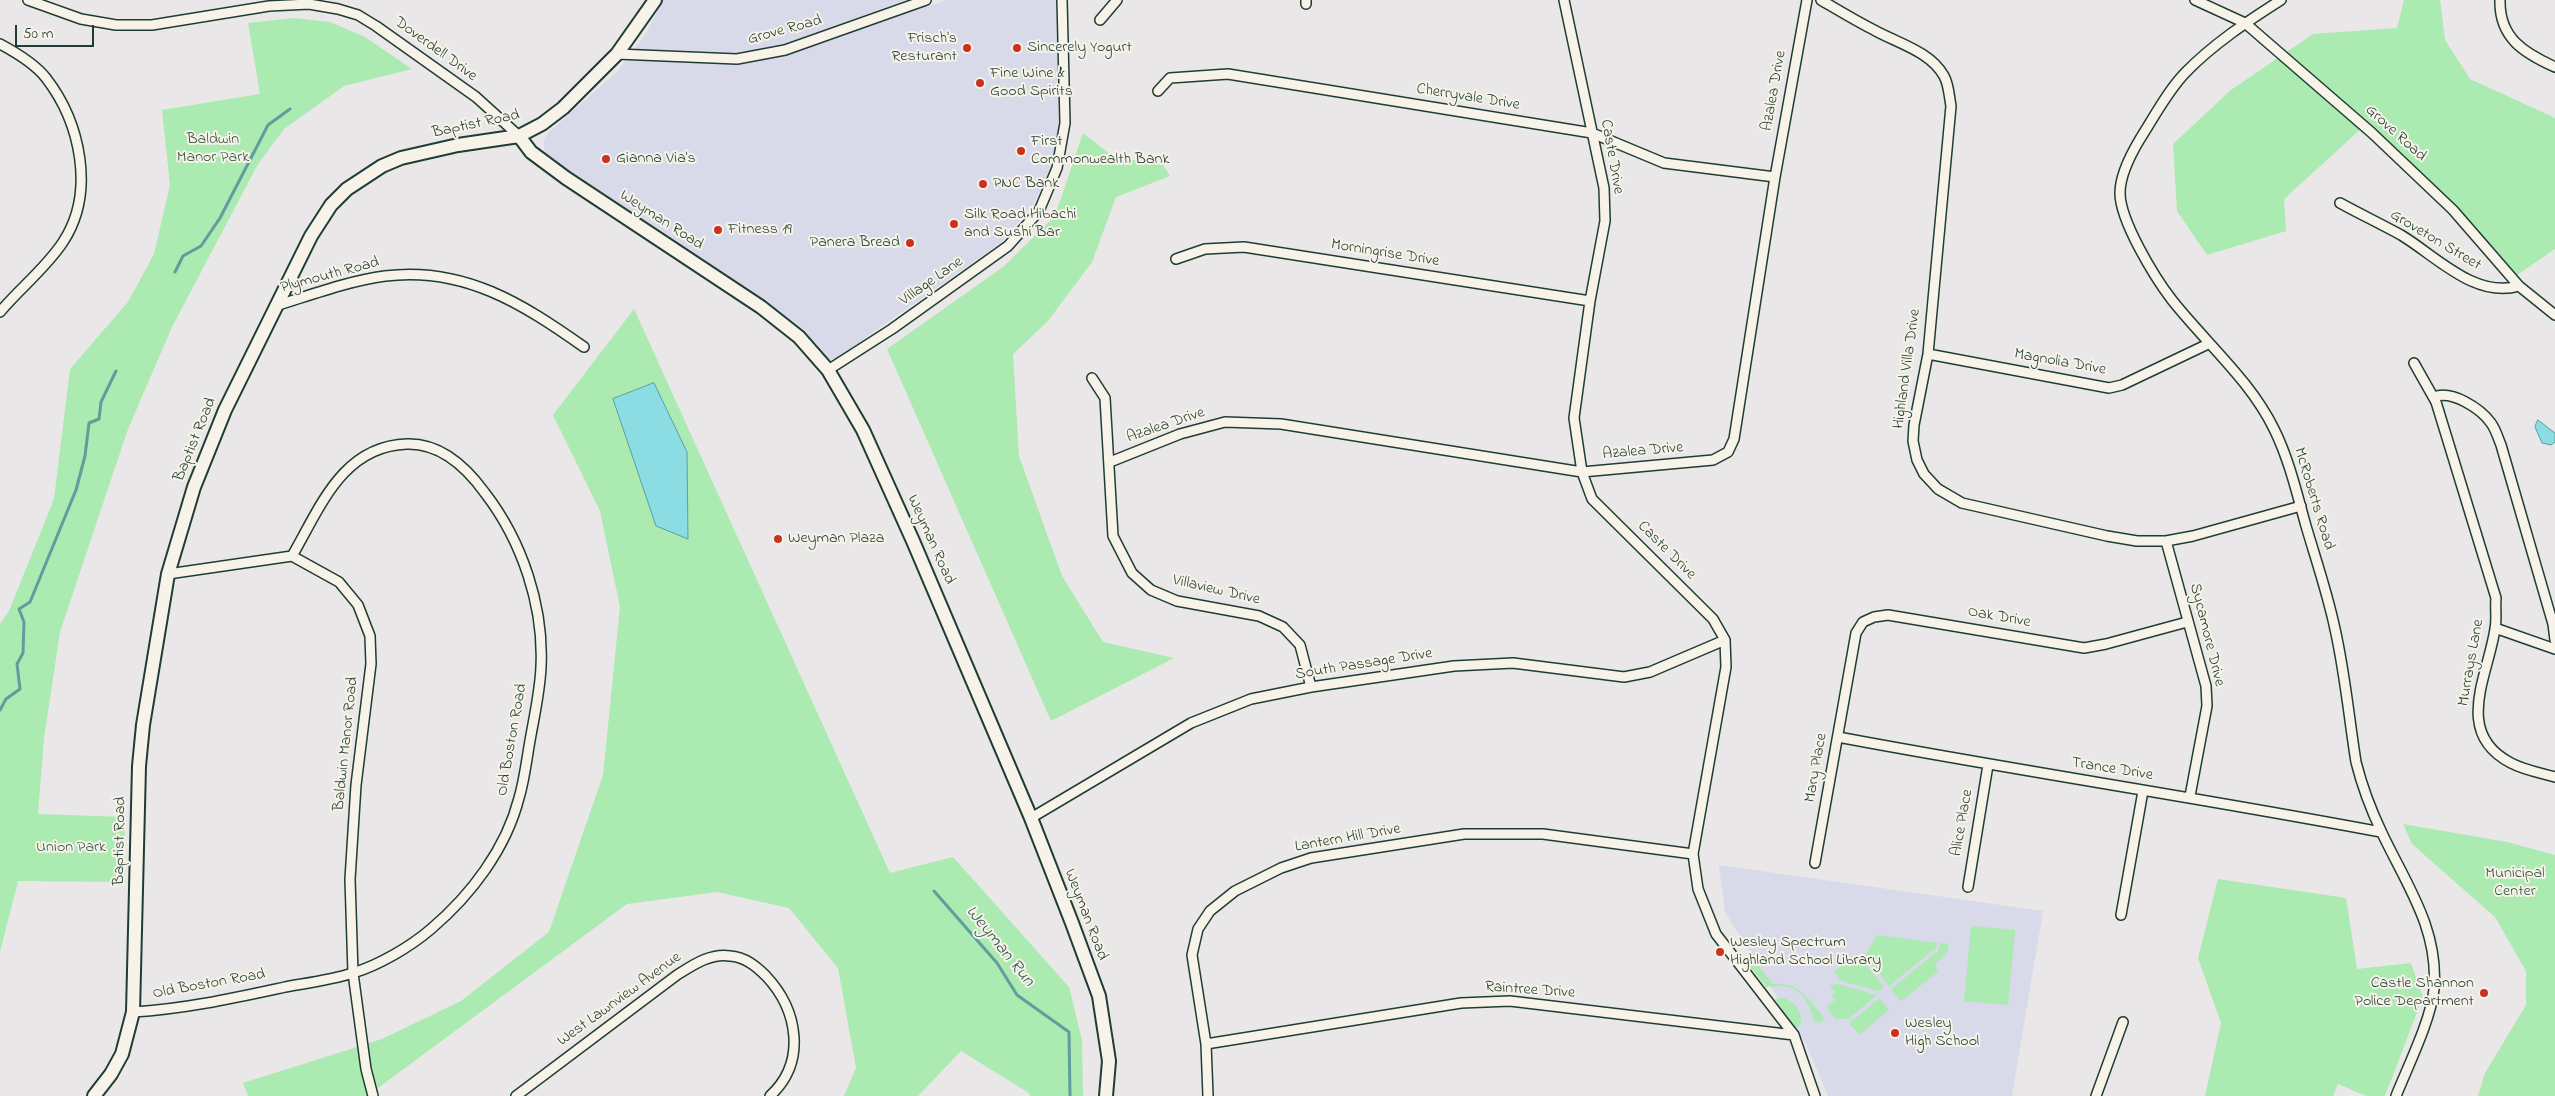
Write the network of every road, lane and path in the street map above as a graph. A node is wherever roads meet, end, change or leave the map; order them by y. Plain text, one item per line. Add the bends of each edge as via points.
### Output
1 (28, 0) edge
2 (655, 0) edge
3 (926, 0) edge
4 (1062, 0) edge
5 (1117, 0) edge
6 (1564, 0) edge
7 (1807, 0) edge
8 (1820, 0) edge
9 (2195, 0) edge
10 (2281, 0) edge
11 (2500, 0) edge
12 (1100, 20) dead end
13 (2245, 24) junction
14 (0, 44) edge
15 (617, 54) junction
16 (2555, 67) edge
17 (1158, 92) dead end
18 (1592, 133) junction
19 (519, 136) junction
20 (1775, 177) junction
21 (2340, 203) dead end
22 (1176, 259) dead end
23 (2519, 286) junction
24 (1590, 301) junction
25 (275, 306) junction
26 (0, 312) edge
27 (2555, 315) edge
28 (2208, 344) junction
29 (584, 347) dead end
30 (1928, 354) junction
31 (2414, 363) dead end
32 (828, 370) junction
33 (1092, 378) dead end
34 (2434, 397) junction
35 (1110, 462) junction
36 (1582, 472) junction
37 (2301, 506) junction
38 (2166, 541) junction
39 (292, 556) junction
40 (168, 574) junction
41 (2187, 622) junction
42 (2495, 628) junction
43 (1725, 640) junction
44 (2555, 640) edge
45 (2555, 649) edge
46 (1847, 678) joint
47 (1311, 687) junction
48 (1838, 737) junction
49 (1988, 765) junction
50 (2555, 777) edge
51 (2143, 791) junction
52 (2190, 796) junction
53 (1031, 818) junction
54 (2381, 832) junction
55 (1693, 854) junction
56 (1815, 863) dead end
57 (1968, 887) dead end
58 (2121, 914) dead end
59 (353, 973) junction
60 (133, 1012) junction
61 (2123, 1022) dead end
62 (1794, 1035) junction
63 (1206, 1044) junction
64 (94, 1096) edge
65 (373, 1096) edge
66 (516, 1096) edge
67 (770, 1096) edge
68 (1106, 1096) edge
69 (1208, 1096) edge
70 (1815, 1096) edge
71 (2096, 1096) edge
72 (2396, 1096) edge

1 - 19 street, Doverdell Drive via 81,19 116,25 152,25 270,6 309,4 338,9 358,15 376,26 476,97
2 - 15 main road, Baptist Road
3 - 15 street, Grove Road via 785,50 737,59
4 - 32 street, Village Lane via 1064,122 1057,168 1038,211 1008,246 892,329
5 - 12 street
6 - 18 street, Caste Drive
7 - 20 street, Azalea Drive
8 - 30 street, Highland Villa Drive via 1912,48 1932,62 1948,88 1951,106
9 - 13 street, Grove Road
10 - 13 street, McRoberts Road
11 - 16 street via 2503,24 2510,36 2530,56
13 - 23 street, Grove Road via 2416,174 2453,210
13 - 28 street, McRoberts Road via 2187,71 2176,84 2136,147 2122,179 2120,193 2122,207 2155,276
14 - 26 street via 44,76 56,94 74,130 81,169 76,209 64,241
15 - 19 main road, Baptist Road via 563,108
17 - 18 street, Cherryvale Drive via 1170,78 1228,74
18 - 20 street, Cherryvale Drive via 1664,163
18 - 24 street, Caste Drive via 1604,188 1605,221
19 - 25 main road, Baptist Road via 401,158 365,176 331,204
19 - 32 main road, Weyman Road via 531,152 566,178 761,307 799,337
20 - 36 street, Azalea Drive via 1734,439 1728,452 1713,460
21 - 23 street, Groveton Street via 2401,236 2470,280 2497,289
22 - 24 street, Morningrise Drive via 1205,249 1244,247
23 - 27 street, Grove Road
24 - 36 street, Caste Drive via 1574,418
25 - 29 street, Plymouth Road via 358,281 420,275 447,279 505,296
25 - 40 main road, Baptist Road via 224,410 194,486
28 - 30 street, Magnolia Drive via 2122,385 2108,388
28 - 37 street, McRoberts Road via 2264,409 2276,432
30 - 38 street, Highland Villa Drive via 1913,441 1924,474 1938,489 1962,504 2107,536
31 - 34 street, Murrays Lane
32 - 53 main road, Weyman Road via 863,430
33 - 35 street, Villaview Drive via 1104,398
34 - 42 street, Murrays Lane via 2496,598
34 - 44 street via 2442,394 2454,396 2485,416 2493,426 2553,624
35 - 36 street, Azalea Drive via 1180,434 1225,422 1281,424
35 - 47 street, Villaview Drive via 1113,536 1132,572 1151,590 1177,601 1259,616 1283,627 1300,645
36 - 43 street, Caste Drive via 1592,499 1713,619
37 - 38 street, Highland Villa Drive
37 - 54 street, McRoberts Road via 2335,629 2356,762
38 - 41 street, Sycamore Drive
39 - 40 street
39 - 59 street, Baldwin Manor Road via 338,582 358,605 370,636 371,664 356,785 350,879
39 - 59 street, Old Boston Road via 334,483 349,466 368,454 389,447 425,446 439,451 465,470 493,504 511,535 531,585 541,640 538,697 519,799 506,834 472,888 432,928 387,957
40 - 60 main road, Baptist Road via 139,766
41 - 46 street, Oak Drive via 2084,648 1888,615 1874,617 1863,622 1856,633
41 - 52 street, Sycamore Drive via 2206,686 2207,706
42 - 45 street
42 - 50 street, Murrays Lane via 2478,706 2483,737 2495,752 2512,764
43 - 47 street, South Passage Drive via 1650,672 1624,676 1513,663 1454,666
43 - 55 street, Caste Drive via 1726,667
46 - 48 street, Mary Place
47 - 53 street, South Passage Drive via 1251,699 1191,723
48 - 49 street, Trance Drive
48 - 56 street, Mary Place
49 - 51 street, Trance Drive
49 - 57 street, Alice Place
51 - 52 street, Trance Drive
51 - 58 street
52 - 54 street, Trance Drive
53 - 68 main road, Weyman Road via 1099,996 1108,1061
54 - 72 street, McRoberts Road via 2417,900 2434,961 2434,990 2429,1010
55 - 62 street, Caste Drive via 1698,889 1716,934
55 - 63 street, Lantern Hill Drive via 1543,834 1464,834 1310,858 1281,868 1235,891 1210,911 1198,929 1192,955
59 - 60 street, Old Boston Road via 176,1009
59 - 65 street, Baldwin Manor Road via 366,1069
60 - 64 main road, Baptist Road via 122,1054
61 - 71 street
62 - 63 street, Raintree Drive via 1510,1001 1461,1003
62 - 70 street, Caste Drive
63 - 69 street, Lantern Hill Drive
66 - 67 street, West Lawnview Avenue via 677,975 714,956 746,960 774,984 784,1000 795,1035 794,1055 787,1076

